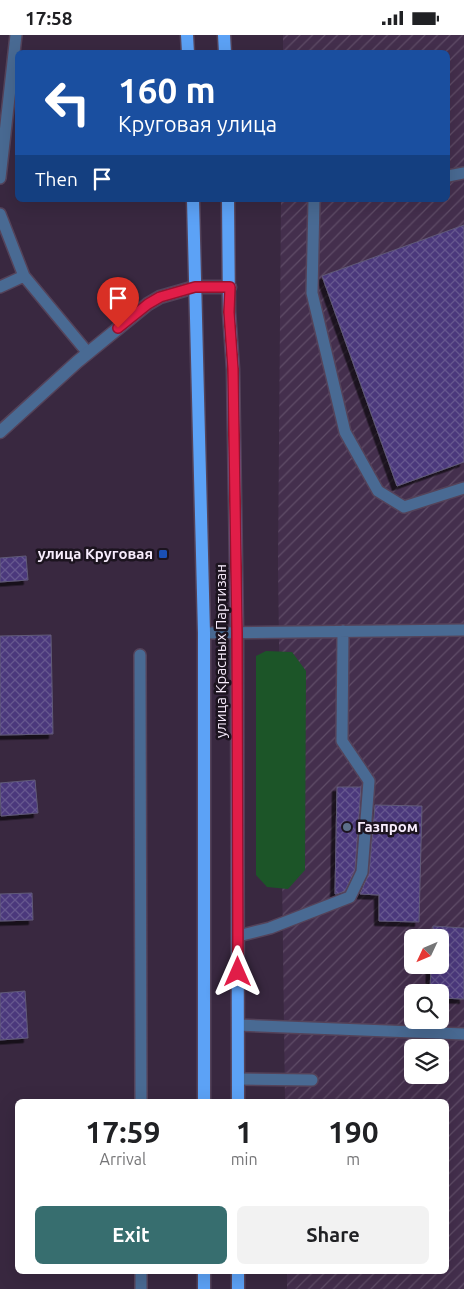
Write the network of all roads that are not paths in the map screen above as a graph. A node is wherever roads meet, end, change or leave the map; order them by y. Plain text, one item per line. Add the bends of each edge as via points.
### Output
1 (16, 35) edge
2 (187, 35) edge
3 (224, 35) edge
4 (188, 50) edge
5 (225, 50) edge
6 (464, 173) edge
7 (450, 176) edge
8 (0, 178) edge
9 (193, 202) edge
10 (228, 202) edge
11 (314, 202) edge
12 (0, 214) edge
13 (24, 276) junction
14 (0, 287) edge
15 (195, 287) junction
16 (230, 287) junction
17 (88, 353) junction
18 (0, 432) edge
19 (464, 488) edge
20 (464, 630) edge
21 (343, 631) junction
22 (237, 632) junction
23 (204, 633) junction
24 (140, 655) dead end
25 (238, 936) junction
26 (238, 1025) junction
27 (464, 1034) edge
28 (238, 1079) junction
29 (312, 1080) dead end
30 (140, 1099) edge
31 (204, 1099) edge
32 (238, 1099) edge
33 (141, 1274) edge
34 (204, 1274) edge
35 (238, 1274) edge
36 (141, 1289) edge
37 (204, 1289) edge
38 (238, 1289) edge

1 - 8 lane
2 - 4 main road
3 - 5 main road
6 - 7 lane
9 - 15 main road, улица Красных Партизан
10 - 16 main road, улица Красных Партизан
11 - 19 lane via 312,293 345,432 378,491 404,507
12 - 13 lane
13 - 14 lane
13 - 17 lane
15 - 16 main road
15 - 17 street via 160,297 148,304
15 - 23 main road, улица Красных Партизан
16 - 22 main road, улица Красных Партизан
17 - 18 street
20 - 21 lane
21 - 22 lane
21 - 25 lane via 342,741 369,781 362,872 350,897 270,928
22 - 23 lane
22 - 25 main road, улица Красных Партизан
23 - 31 main road, улица Красных Партизан
24 - 30 lane
25 - 26 main road, улица Красных Партизан
26 - 27 lane
26 - 28 main road, улица Красных Партизан
28 - 29 lane
28 - 32 main road, улица Красных Партизан
33 - 36 lane
34 - 37 main road
35 - 38 main road

